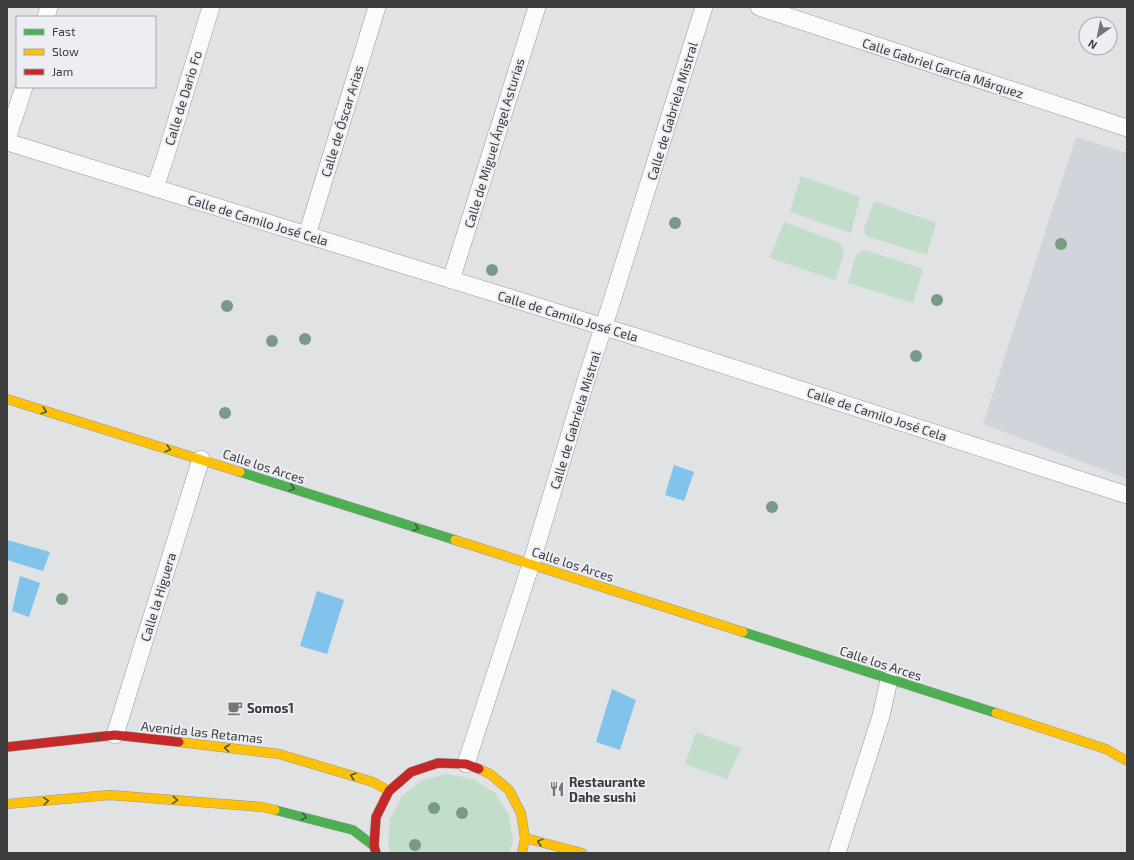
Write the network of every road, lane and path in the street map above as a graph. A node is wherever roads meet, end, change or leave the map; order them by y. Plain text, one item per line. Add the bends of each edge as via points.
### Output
1 (211, 7) edge
2 (377, 7) edge
3 (537, 7) edge
4 (704, 7) edge
5 (759, 7) edge
6 (24, 88) edge
7 (1127, 128) edge
8 (7, 139) edge
9 (7, 142) edge
10 (155, 188) junction
11 (307, 235) junction
12 (452, 280) junction
13 (604, 327) junction
14 (7, 399) edge
15 (201, 460) junction
16 (1127, 495) edge
17 (530, 564) junction
18 (889, 680) junction
19 (115, 735) junction
20 (7, 747) edge
21 (1127, 761) edge
22 (466, 764) junction
23 (389, 791) junction
24 (7, 804) edge
25 (525, 838) junction
26 (375, 850) edge
27 (522, 853) edge
28 (582, 853) edge
29 (837, 853) edge

1 - 10 street, Calle de Dario Fo
2 - 11 street, Calle de Óscar Arias
3 - 12 street, Calle de Miguel Ángel Asturias
4 - 13 street, Calle de Gabriela Mistral
5 - 7 street, Calle Gabriel García Márquez
6 - 8 street
9 - 10 street, Calle de Camilo José Cela
10 - 11 street, Calle de Camilo José Cela
11 - 12 street, Calle de Camilo José Cela
12 - 13 street, Calle de Camilo José Cela
13 - 16 street, Calle de Camilo José Cela
13 - 17 street, Calle de Gabriela Mistral
14 -> 15 street, Calle los Arces
15 -> 17 street, Calle los Arces
15 - 19 street, Calle la Higuera
17 - 18 street, Calle los Arces
17 - 22 street, Calle de Gabriela Mistral
18 - 21 street, Calle los Arces via 1106,749
18 - 29 street via 881,716
19 -> 20 street, Avenida las Retamas
23 -> 19 street, Avenida las Retamas via 373,782 279,754
22 - 23 street via 438,762 411,772
22 - 25 street via 490,774 509,790 521,813
23 - 26 street via 376,817
24 -> 26 street via 110,795 262,807 353,830
25 - 27 street
28 -> 25 street

